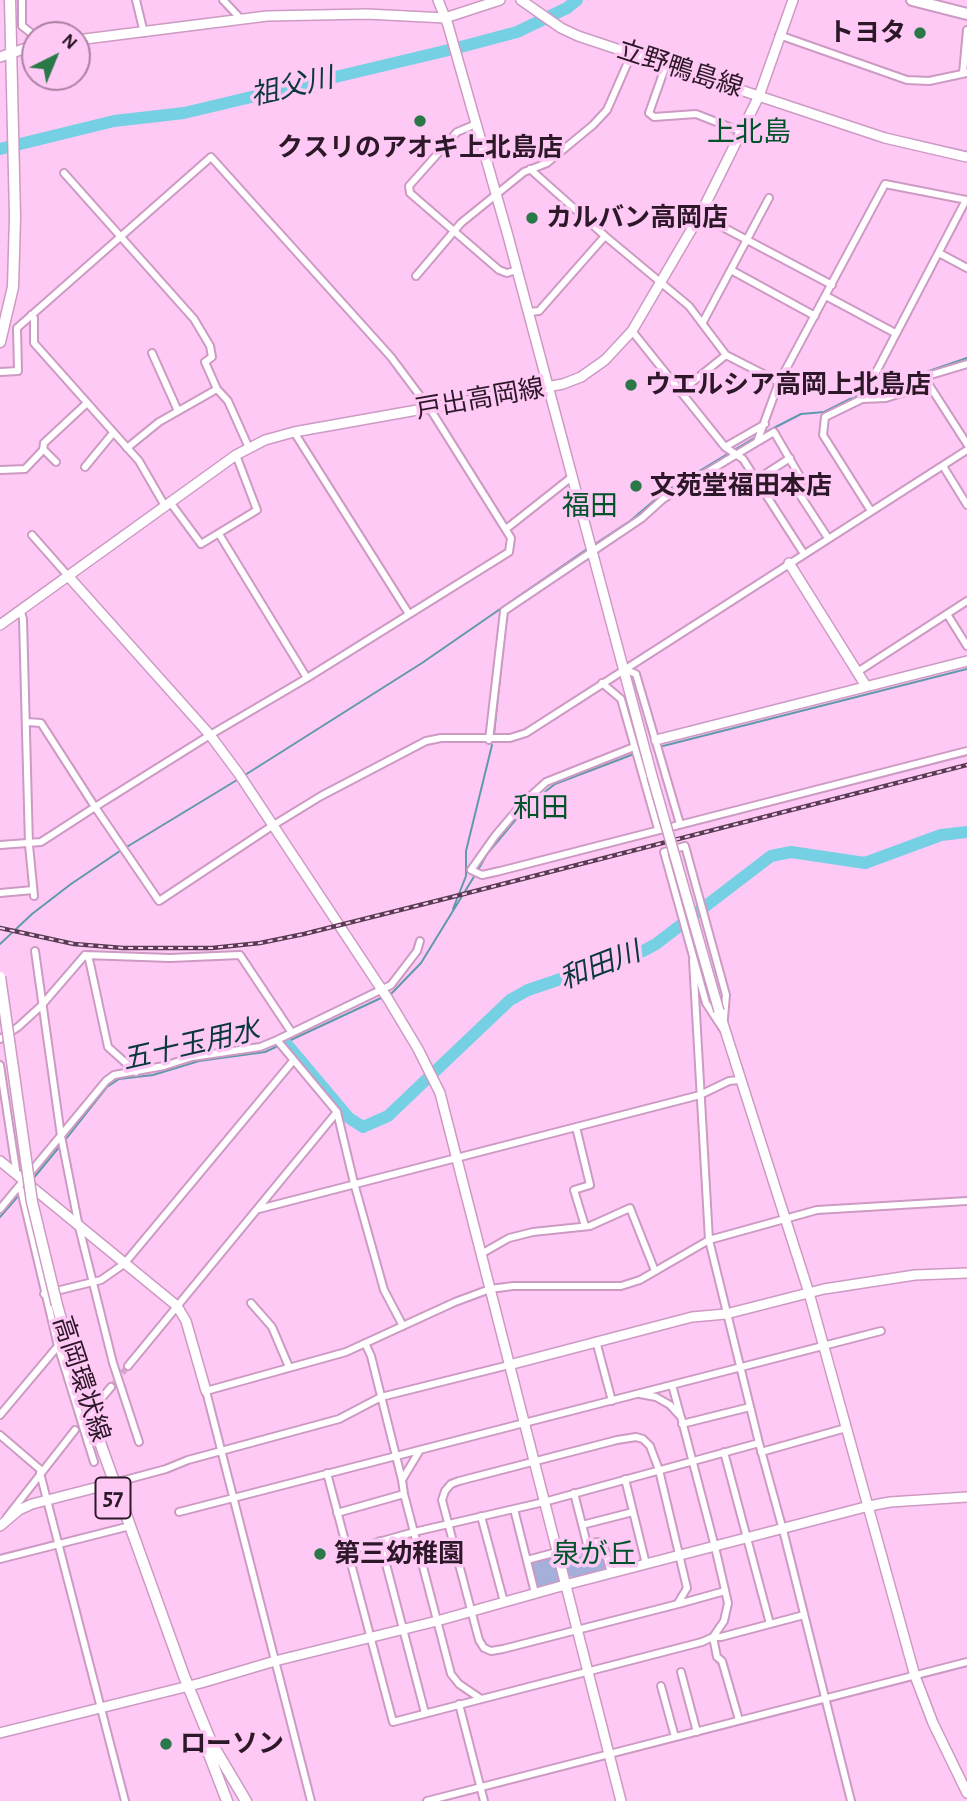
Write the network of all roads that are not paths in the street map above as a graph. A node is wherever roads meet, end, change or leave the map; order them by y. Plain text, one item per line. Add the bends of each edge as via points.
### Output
1 (10, 0) edge
2 (22, 0) edge
3 (136, 0) edge
4 (223, 0) edge
5 (438, 0) edge
6 (500, 0) edge
7 (521, 0) edge
8 (793, 0) edge
9 (912, 0) edge
10 (967, 14) edge
11 (240, 18) junction
12 (22, 21) edge
13 (446, 22) junction
14 (967, 30) edge
15 (144, 33) junction
16 (779, 35) junction
17 (91, 39) edge
18 (21, 49) edge
19 (11, 52) junction
20 (632, 53) junction
21 (0, 57) edge
22 (666, 65) junction
23 (965, 73) edge
24 (759, 96) junction
25 (476, 124) junction
26 (742, 132) junction
27 (967, 157) edge
28 (530, 169) junction
29 (64, 173) dead end
30 (496, 194) junction
31 (769, 198) dead end
32 (967, 200) edge
33 (701, 215) junction
34 (454, 231) junction
35 (120, 235) junction
36 (605, 236) junction
37 (746, 239) junction
38 (939, 253) junction
39 (967, 268) edge
40 (517, 270) junction
41 (731, 270) junction
42 (416, 276) dead end
43 (662, 282) junction
44 (832, 285) junction
45 (826, 296) junction
46 (528, 312) junction
47 (31, 315) junction
48 (815, 316) junction
49 (704, 322) junction
50 (632, 331) junction
51 (895, 333) junction
52 (0, 342) edge
53 (152, 353) dead end
54 (726, 355) junction
55 (967, 364) edge
56 (0, 372) edge
57 (924, 377) junction
58 (779, 382) junction
59 (548, 387) junction
60 (217, 388) junction
61 (680, 392) junction
62 (862, 399) junction
63 (87, 403) junction
64 (428, 407) junction
65 (178, 411) junction
66 (764, 427) junction
67 (294, 432) junction
68 (113, 433) junction
69 (758, 440) junction
70 (967, 444) edge
71 (127, 448) junction
72 (249, 448) junction
73 (43, 449) junction
74 (967, 450) edge
75 (731, 451) junction
76 (236, 455) junction
77 (790, 458) junction
78 (56, 462) dead end
79 (943, 466) junction
80 (85, 467) dead end
81 (0, 470) edge
82 (573, 476) junction
83 (757, 480) junction
84 (168, 504) junction
85 (967, 505) edge
86 (871, 511) junction
87 (506, 529) junction
88 (219, 534) junction
89 (32, 535) dead end
90 (828, 538) junction
91 (592, 546) junction
92 (804, 554) junction
93 (789, 563) junction
94 (69, 577) junction
95 (967, 601) edge
96 (20, 612) junction
97 (409, 614) junction
98 (947, 614) junction
99 (0, 625) edge
100 (967, 645) edge
101 (967, 661) edge
102 (624, 668) junction
103 (859, 671) junction
104 (307, 678) junction
105 (603, 683) junction
106 (866, 686) junction
107 (27, 722) junction
108 (209, 735) junction
109 (489, 740) junction
110 (656, 741) junction
111 (634, 748) junction
112 (967, 751) edge
113 (666, 777) junction
114 (645, 783) junction
115 (95, 807) junction
116 (680, 824) junction
117 (272, 826) junction
118 (658, 829) junction
119 (0, 845) edge
120 (29, 845) junction
121 (0, 893) edge
122 (420, 941) dead end
123 (35, 951) dead end
124 (85, 955) junction
125 (693, 960) junction
126 (0, 977) edge
127 (384, 994) junction
128 (41, 1006) junction
129 (0, 1015) edge
130 (723, 1029) junction
131 (292, 1033) junction
132 (0, 1039) edge
133 (280, 1044) junction
134 (293, 1061) junction
135 (0, 1065) edge
136 (136, 1072) junction
137 (739, 1080) junction
138 (700, 1095) junction
139 (337, 1112) junction
140 (576, 1127) junction
141 (61, 1136) junction
142 (457, 1158) junction
143 (0, 1161) edge
144 (16, 1170) dead end
145 (354, 1183) junction
146 (22, 1185) junction
147 (967, 1201) edge
148 (0, 1209) edge
149 (259, 1209) junction
150 (785, 1220) junction
151 (585, 1226) junction
152 (79, 1227) junction
153 (709, 1240) junction
154 (481, 1254) junction
155 (124, 1264) junction
156 (655, 1271) junction
157 (967, 1273) edge
158 (93, 1283) junction
159 (490, 1289) junction
160 (809, 1293) junction
161 (44, 1294) junction
162 (251, 1303) dead end
163 (54, 1306) junction
164 (177, 1306) junction
165 (726, 1314) junction
166 (403, 1326) junction
167 (881, 1331) dead end
168 (596, 1341) junction
169 (365, 1343) junction
170 (58, 1346) junction
171 (824, 1346) junction
172 (509, 1365) junction
173 (128, 1366) tunnel mouth
174 (289, 1367) junction
175 (740, 1368) junction
176 (672, 1385) junction
177 (111, 1387) tunnel mouth
178 (205, 1391) junction
179 (638, 1394) junction
180 (381, 1397) junction
181 (611, 1401) junction
182 (95, 1406) dead end
183 (750, 1407) junction
184 (0, 1415) edge
185 (681, 1421) junction
186 (525, 1423) junction
187 (846, 1428) junction
188 (75, 1430) dead end
189 (0, 1435) edge
190 (139, 1442) dead end
191 (759, 1443) junction
192 (420, 1450) junction
193 (222, 1451) junction
194 (724, 1452) junction
195 (761, 1452) junction
196 (396, 1457) junction
197 (691, 1461) junction
198 (94, 1462) dead end
199 (534, 1463) junction
200 (659, 1470) junction
201 (41, 1472) junction
202 (327, 1473) junction
203 (625, 1479) junction
204 (402, 1480) junction
205 (111, 1483) junction
206 (574, 1493) junction
207 (404, 1494) junction
208 (967, 1497) edge
209 (48, 1499) junction
210 (234, 1500) junction
211 (544, 1502) junction
212 (869, 1506) junction
213 (514, 1508) junction
214 (179, 1512) dead end
215 (633, 1512) junction
216 (337, 1513) junction
217 (481, 1516) junction
218 (3, 1523) edge
219 (448, 1524) junction
220 (582, 1525) junction
221 (127, 1526) junction
222 (783, 1530) junction
223 (414, 1532) junction
224 (747, 1539) junction
225 (380, 1541) junction
226 (59, 1545) junction
227 (715, 1547) junction
228 (347, 1551) junction
229 (557, 1552) junction
230 (679, 1556) junction
231 (0, 1559) edge
232 (527, 1560) junction
233 (646, 1564) junction
234 (611, 1573) junction
235 (565, 1585) junction
236 (725, 1591) junction
237 (535, 1593) junction
238 (504, 1602) junction
239 (678, 1604) junction
240 (471, 1611) junction
241 (804, 1615) junction
242 (438, 1620) junction
243 (770, 1624) junction
244 (403, 1629) junction
245 (577, 1630) junction
246 (369, 1636) junction
247 (713, 1636) junction
248 (275, 1661) junction
249 (967, 1662) edge
250 (589, 1672) junction
251 (681, 1672) dead end
252 (915, 1676) junction
253 (661, 1686) dead end
254 (185, 1687) junction
255 (825, 1698) junction
256 (481, 1699) junction
257 (459, 1704) junction
258 (101, 1707) junction
259 (425, 1713) junction
260 (740, 1720) junction
261 (697, 1732) junction
262 (0, 1733) edge
263 (675, 1737) junction
264 (609, 1753) junction
265 (481, 1787) junction
266 (967, 1793) edge
267 (125, 1801) edge
268 (228, 1801) edge
269 (246, 1801) edge
270 (311, 1801) edge
271 (427, 1801) edge
272 (484, 1801) edge
273 (621, 1801) edge
274 (851, 1801) edge

1 - 19 main road
2 - 12 street
3 - 15 street
4 - 11 street
5 - 13 street
6 - 13 street
7 - 20 street, 立野鴨島線 via 561,29
8 - 16 street, 戸出高岡線
9 - 10 highway
11 - 13 street via 367,14
11 - 15 street
13 - 25 street
14 - 23 street
15 - 17 street
16 - 23 street via 907,80 929,81
16 - 24 street, 戸出高岡線
18 - 19 street
19 - 21 street
19 - 52 main road via 13,287
20 - 22 street, 立野鴨島線
20 - 28 street via 607,110 570,146
22 - 24 street, 立野鴨島線
22 - 26 street via 649,113 654,117 696,114
24 - 26 street, 戸出高岡線
24 - 27 street, 立野鴨島線 via 885,138
25 - 30 street
25 - 34 street via 457,132 409,186 412,195
26 - 33 street, 戸出高岡線
28 - 30 street
28 - 36 street
29 - 35 street
30 - 34 street
30 - 40 street
31 - 37 street
32 - 38 street
32 - 44 street via 885,184
33 - 37 street
33 - 43 street, 戸出高岡線
34 - 40 street via 499,270
34 - 42 street
35 - 47 street
35 - 60 street via 194,319 210,346 212,357 205,362
35 - 64 street via 211,157 391,357
36 - 43 street
36 - 46 street via 539,311
37 - 41 street
37 - 44 street
38 - 39 street
38 - 51 street
40 - 46 street
41 - 48 street
41 - 49 street
43 - 49 street
43 - 50 street, 戸出高岡線
44 - 45 street
45 - 48 street
45 - 51 street
46 - 59 street
47 - 56 street via 18,328 18,371
47 - 63 street via 34,343
48 - 58 street
49 - 54 street
50 - 59 street, 戸出高岡線 via 582,377
50 - 61 street
51 - 62 street
53 - 65 street
54 - 58 street
54 - 61 street
55 - 57 street
57 - 62 street via 905,392
57 - 70 street
58 - 66 street
59 - 64 street, 戸出高岡線
59 - 82 street
60 - 65 street
60 - 72 street via 228,401
61 - 75 street
62 - 86 street via 825,417 824,435
63 - 68 street
63 - 73 street
64 - 67 street, 戸出高岡線
64 - 87 street
65 - 71 street
66 - 69 street
66 - 75 street
67 - 72 street, 戸出高岡線
67 - 97 street
68 - 71 street
68 - 80 street
69 - 75 street
69 - 77 street via 774,432
71 - 84 street
72 - 76 street, 戸出高岡線
73 - 78 street
73 - 81 street via 25,469
74 - 79 street
75 - 83 street via 743,458
75 - 91 street via 642,517
76 - 84 street, 戸出高岡線
76 - 88 street via 257,510
77 - 83 street
77 - 90 street via 802,480 798,492
79 - 85 street
79 - 86 street
82 - 87 street
82 - 91 street
83 - 92 street
84 - 88 street via 201,544
84 - 94 street, 戸出高岡線
86 - 90 street
87 - 97 street via 512,538 509,552
88 - 104 street
89 - 94 street
90 - 92 street
91 - 102 street
91 - 109 street via 504,611
92 - 93 street
93 - 102 street
93 - 103 street
94 - 96 street, 戸出高岡線
94 - 108 street
95 - 98 street
96 - 99 street, 戸出高岡線
96 - 107 street
97 - 104 street
98 - 100 street
98 - 103 street
101 - 106 street
102 - 105 street
102 - 110 street via 636,674
102 - 130 street, bridge
103 - 106 street
104 - 108 street
105 - 109 street via 526,733
105 - 111 street via 621,699
106 - 110 street
107 - 115 street via 41,723
107 - 120 street
108 - 115 street
108 - 117 street
109 - 117 street via 426,741
110 - 113 street
111 - 114 street
111 - 118 street via 546,782 523,803 471,870 482,875
112 - 116 street
113 - 114 street
113 - 116 street
114 - 118 street
115 - 117 street via 159,901
115 - 120 street
116 - 118 street
117 - 127 street
119 - 120 street
120 - 121 street via 34,893
122 - 127 street
123 - 128 street
124 - 128 street
124 - 131 street via 240,955
124 - 136 street via 108,1047
125 - 130 street via 706,1003
125 - 130 street via 664,852 685,846 726,995
125 - 138 street
126 - 163 main road, 高岡環状線 / 57, bridge via 32,1202
127 - 131 street
127 - 142 street via 436,1085
128 - 132 street
128 - 141 street
129 - 163 main road, 高岡環状線 / 57, bridge via 28,1203
130 - 137 street
131 - 133 street
133 - 134 street
133 - 136 street via 192,1057
134 - 139 street
134 - 155 street
135 - 144 street
136 - 141 street via 106,1081
137 - 138 street
137 - 150 street
138 - 140 street
138 - 153 street
139 - 145 street
139 - 149 street
140 - 142 street
140 - 151 street via 590,1185 573,1190
141 - 146 street
141 - 152 street
142 - 145 street
142 - 154 street
143 - 146 street
145 - 149 street
145 - 166 street via 384,1290
146 - 148 street
146 - 152 street
146 - 161 street
147 - 150 street via 817,1210
149 - 164 street
150 - 153 street
150 - 160 street
151 - 154 street via 509,1238
151 - 156 street via 630,1208
152 - 155 street
152 - 158 street
153 - 156 street
153 - 165 street
154 - 159 street
155 - 158 street
155 - 164 street
156 - 159 street via 621,1286
157 - 160 street via 891,1278
158 - 161 street
158 - 190 street
159 - 166 street
159 - 172 street
160 - 165 street
160 - 171 street
161 - 170 street
162 - 174 street via 272,1327
163 - 205 main road, 高岡環状線 / 57
164 - 173 street
164 - 178 street via 186,1321
165 - 168 street via 692,1317
165 - 175 street
166 - 169 street
167 - 171 street
168 - 172 street
168 - 181 street
169 - 174 street
169 - 180 street
170 - 184 street
170 - 198 street
171 - 175 street
171 - 187 street
172 - 180 street
172 - 186 street
174 - 178 street
175 - 176 street
175 - 183 street
176 - 179 street
176 - 185 street
177 - 182 street
178 - 193 street
179 - 181 street
179 - 185 street via 670,1405
180 - 193 street via 339,1419
180 - 196 street
181 - 186 street
183 - 185 street
183 - 191 street
185 - 197 street
186 - 192 street
186 - 199 street
187 - 195 street
187 - 212 street
188 - 201 street
189 - 201 street
191 - 194 street
191 - 195 street
192 - 196 street
192 - 204 street
193 - 205 street
193 - 210 street
194 - 197 street
194 - 224 street
195 - 222 street
196 - 202 street
196 - 204 street
197 - 200 street
197 - 227 street
199 - 200 street via 636,1437 650,1446
199 - 211 street
199 - 219 street via 451,1484 442,1500
200 - 203 street
200 - 230 street
201 - 209 street
201 - 218 street
202 - 210 street
202 - 216 street
203 - 206 street
203 - 215 street
204 - 207 street
205 - 209 street
205 - 221 main road, 高岡環状線 / 57
206 - 211 street
206 - 220 street
207 - 216 street
207 - 223 street
208 - 212 street
209 - 218 street via 19,1510
209 - 226 street
210 - 214 street
210 - 248 street
211 - 213 street
211 - 229 street
212 - 222 street
212 - 252 street
213 - 217 street
213 - 232 street
215 - 220 street
215 - 233 street
216 - 228 street
217 - 219 street
217 - 238 street
219 - 223 street
219 - 240 street
220 - 234 street via 587,1544 603,1544
221 - 226 street
221 - 254 main road, 高岡環状線 / 57
222 - 224 street
222 - 241 street
223 - 225 street
223 - 242 street
224 - 227 street
224 - 243 street
225 - 228 street
225 - 244 street
226 - 231 street
226 - 258 street
227 - 230 street
227 - 236 street
228 - 246 street
229 - 232 street
229 - 235 street
230 - 233 street
230 - 239 street via 687,1588
232 - 237 street
233 - 234 street
234 - 235 street
235 - 237 street
235 - 245 street
236 - 239 street
236 - 247 street via 724,1620
237 - 238 street
238 - 240 street
239 - 245 street
240 - 242 street
240 - 245 street via 479,1640 491,1651
241 - 243 street
241 - 255 street
242 - 244 street
242 - 256 street via 452,1674 458,1684
243 - 247 street
244 - 246 street
244 - 259 street
245 - 250 street
246 - 248 street
246 - 259 street via 393,1722
247 - 250 street
247 - 260 street
248 - 254 street
248 - 270 street
249 - 252 street
250 - 256 street
250 - 264 street
251 - 261 street
252 - 255 street
252 - 266 street
253 - 263 street
254 - 258 street
254 - 268 main road, 高岡環状線 / 57
254 - 269 main road, 高岡環状線 / 57
255 - 260 street
255 - 274 street
256 - 257 street
257 - 259 street
257 - 265 street
258 - 262 street
258 - 267 street
260 - 261 street
261 - 263 street
263 - 264 street
264 - 265 street
264 - 273 street
265 - 271 street
265 - 272 street

